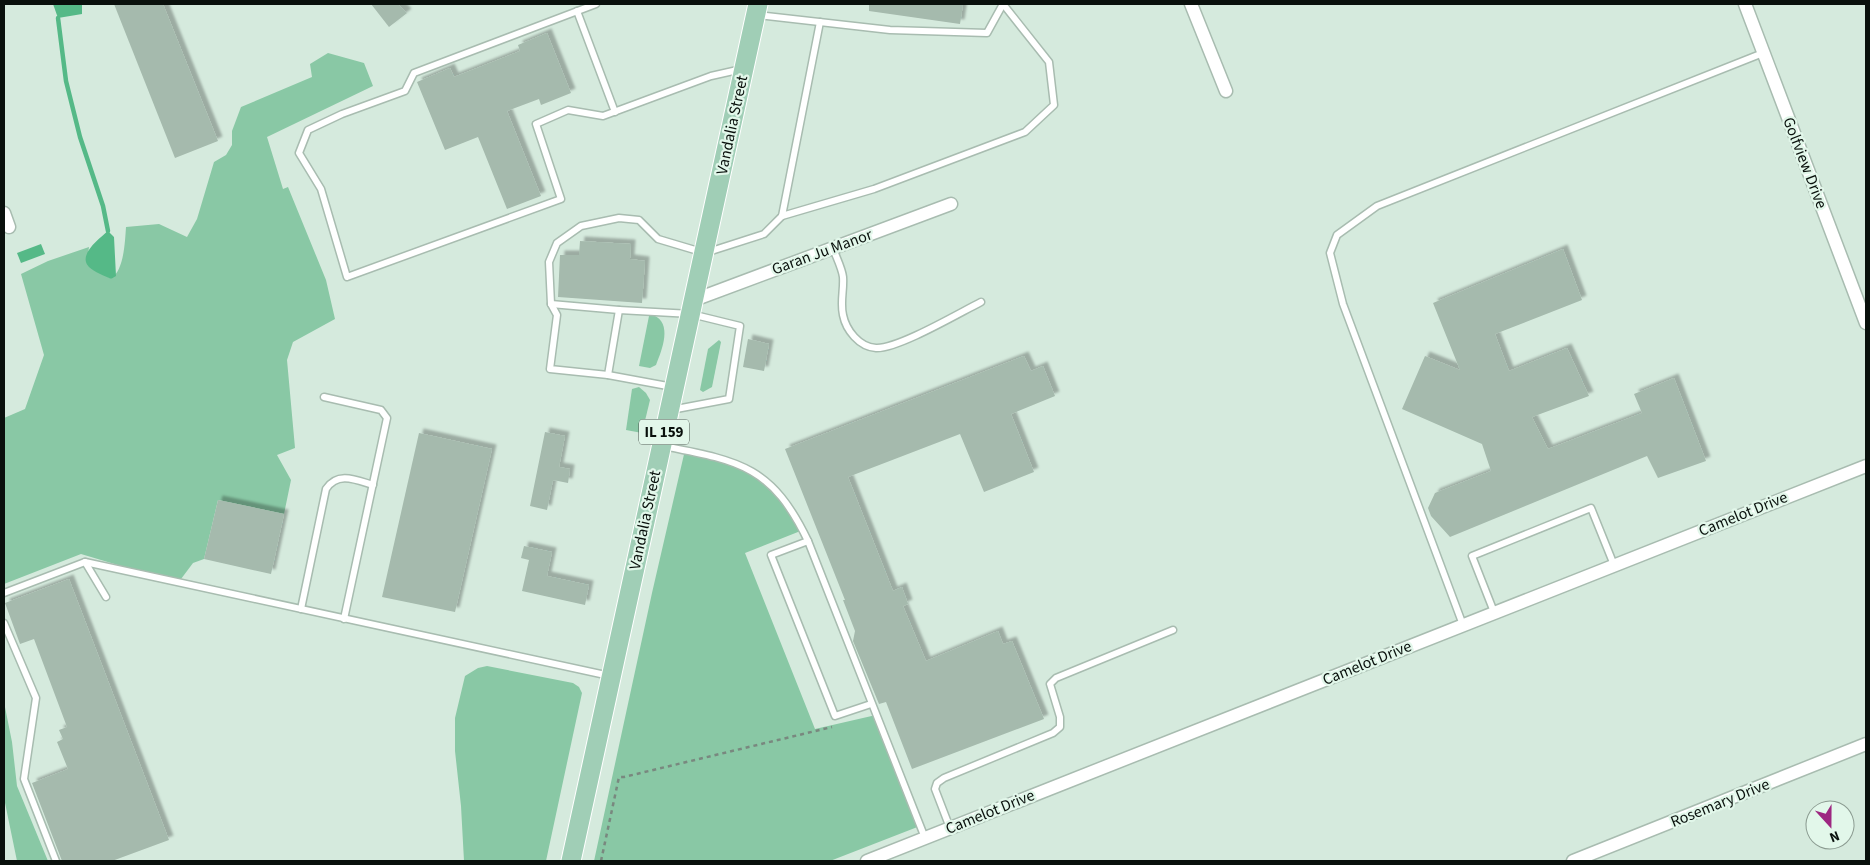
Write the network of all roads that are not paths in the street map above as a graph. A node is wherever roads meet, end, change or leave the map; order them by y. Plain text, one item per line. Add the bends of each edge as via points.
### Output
1 (596, 4) edge
2 (1003, 4) edge
3 (1191, 4) edge
4 (1744, 4) edge
5 (757, 9) edge
6 (577, 11) junction
7 (820, 22) junction
8 (1763, 53) junction
9 (745, 68) junction
10 (1226, 91) dead end
11 (615, 112) junction
12 (951, 204) dead end
13 (4, 213) edge
14 (782, 216) junction
15 (9, 228) dead end
16 (833, 248) junction
17 (704, 252) junction
18 (981, 302) dead end
19 (551, 304) junction
20 (692, 307) junction
21 (619, 310) junction
22 (1866, 323) edge
23 (608, 375) junction
24 (674, 387) junction
25 (324, 397) dead end
26 (669, 410) junction
27 (662, 446) junction
28 (1866, 466) edge
29 (373, 485) junction
30 (808, 541) junction
31 (86, 562) junction
32 (1614, 565) junction
33 (4, 593) edge
34 (106, 598) dead end
35 (301, 609) junction
36 (1494, 612) junction
37 (344, 619) junction
38 (4, 623) edge
39 (1463, 625) junction
40 (1172, 630) dead end
41 (611, 676) junction
42 (871, 704) junction
43 (1866, 744) edge
44 (950, 828) junction
45 (925, 838) junction
46 (56, 861) edge
47 (570, 861) edge
48 (867, 861) edge
49 (1573, 861) edge

1 - 6 lane
2 - 7 lane via 987,33 890,30
2 - 14 lane via 1049,62 1054,105 1024,132 874,189
3 - 10 street
4 - 8 street, Golfview Drive
5 - 7 lane
5 - 9 main road, Vandalia Street / IL 159
6 - 11 lane
6 - 11 lane via 414,72 405,91 308,130 299,153 321,189 347,277 561,199 536,124 568,110 603,116
7 - 14 lane
8 - 22 street, Golfview Drive
8 - 39 lane via 1377,206 1337,235 1330,253 1344,304
9 - 11 lane via 711,76
9 - 17 main road, Vandalia Street / IL 159
12 - 16 street, Garan Ju Manor
13 - 15 street
14 - 17 lane via 764,234
16 - 18 lane via 843,275 841,303 846,324 853,336 864,344 877,348 907,339
16 - 20 street, Garan Ju Manor
17 - 19 lane via 658,239 639,220 619,218 581,226 557,242 549,262
17 - 20 main road, Vandalia Street / IL 159
19 - 21 lane
19 - 23 lane via 557,315 550,369
20 - 21 lane
20 - 24 main road, Vandalia Street / IL 159
20 - 26 lane via 740,326 729,399
21 - 23 lane
23 - 24 lane
24 - 26 main road, Vandalia Street / IL 159
25 - 29 lane via 381,410 387,418
26 - 27 main road, Vandalia Street / IL 159
27 - 30 lane via 729,460 762,477 785,502
27 - 41 main road, Vandalia Street / IL 159
28 - 32 street, Camelot Drive
29 - 35 lane via 340,478 326,489
29 - 37 lane
30 - 42 lane
30 - 42 lane via 771,555 835,716
31 - 33 lane
31 - 34 lane
31 - 35 lane
32 - 36 street, Camelot Drive
32 - 36 lane via 1591,508 1472,556
35 - 37 lane
36 - 39 street, Camelot Drive
37 - 41 lane
38 - 46 lane via 36,698 24,779
39 - 44 street, Camelot Drive
40 - 44 lane via 1056,678 1050,684 1060,726 1053,733 937,783 935,789
41 - 47 main road, Vandalia Street / IL 159
42 - 45 lane
43 - 49 street, Rosemary Drive
44 - 45 street, Camelot Drive
45 - 48 street, Camelot Drive

